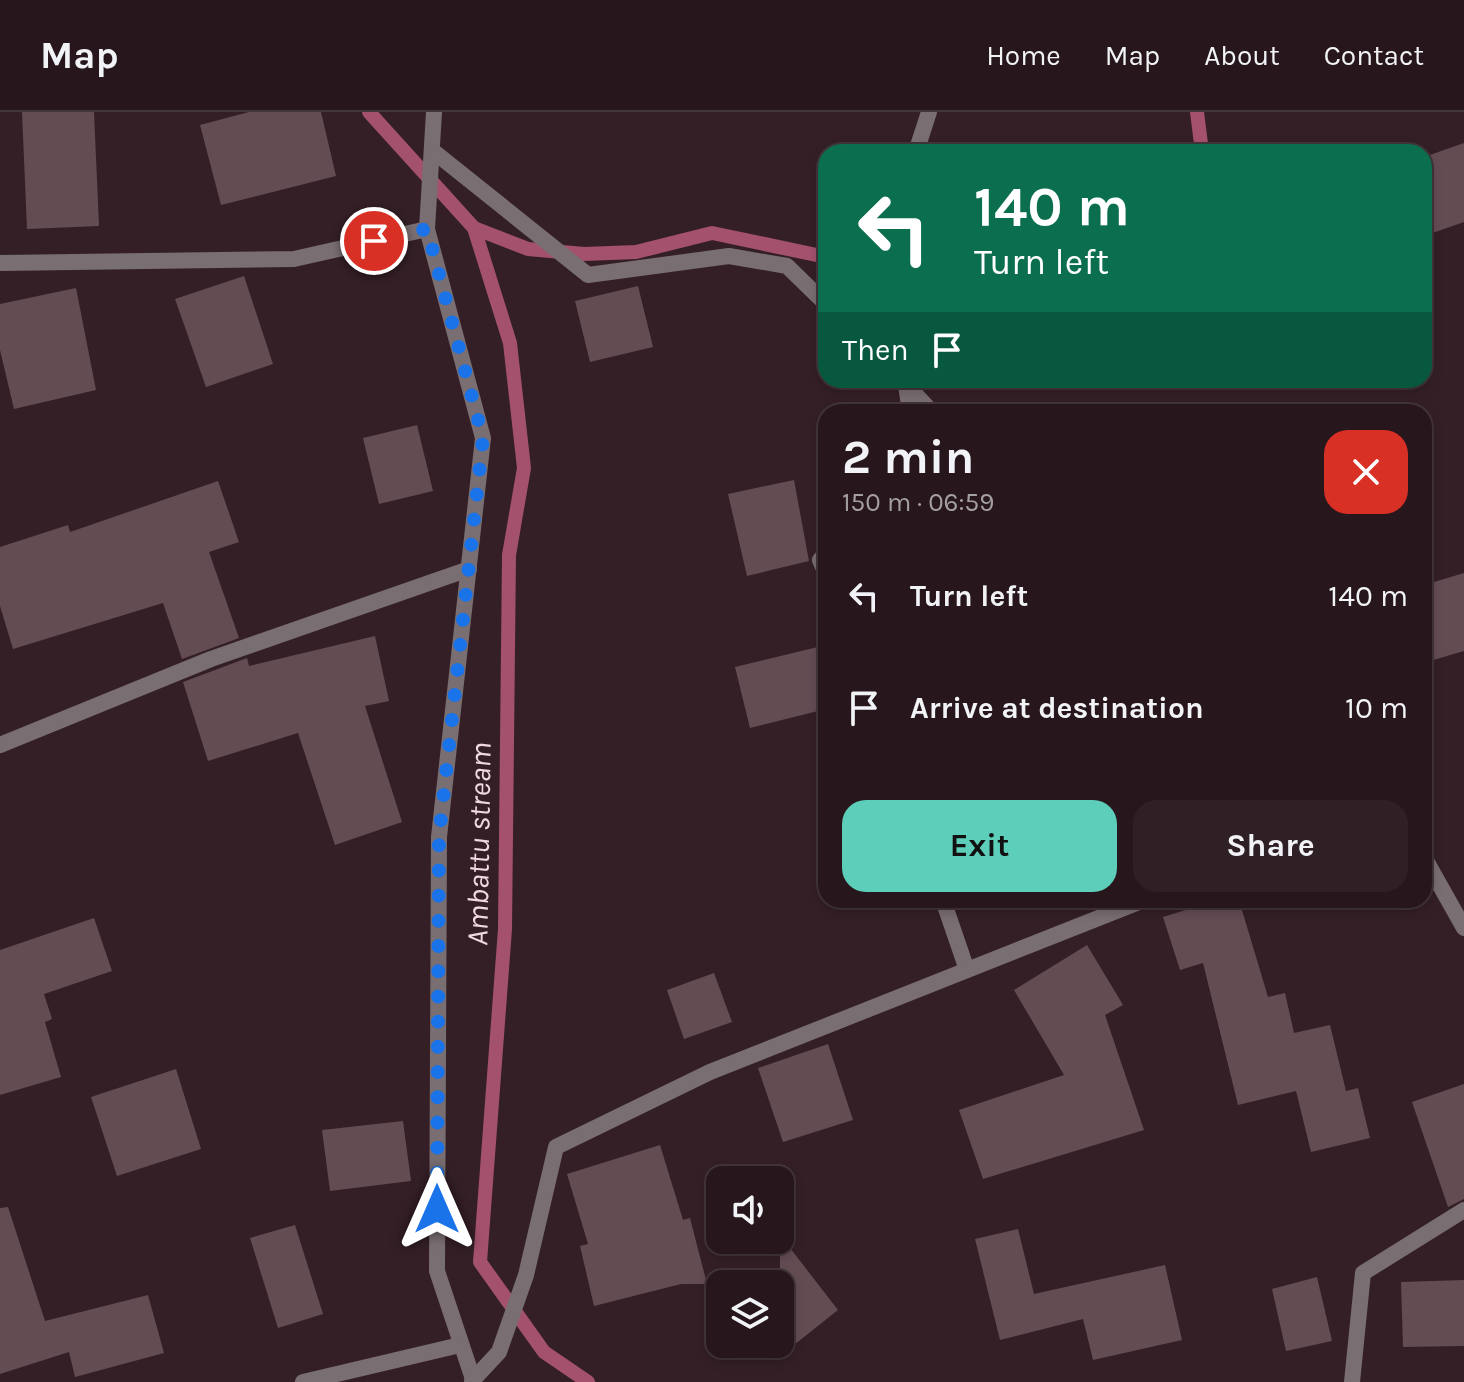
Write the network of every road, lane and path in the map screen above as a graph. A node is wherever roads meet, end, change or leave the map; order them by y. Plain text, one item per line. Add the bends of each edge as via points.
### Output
1 (434, 112) edge
2 (929, 112) edge
3 (919, 144) edge
4 (433, 154) junction
5 (428, 225) junction
6 (0, 263) edge
7 (818, 296) edge
8 (910, 388) edge
9 (925, 404) edge
10 (469, 569) junction
11 (0, 745) edge
12 (1432, 871) edge
13 (946, 908) edge
14 (1124, 908) edge
15 (1464, 928) edge
16 (967, 970) junction
17 (1464, 1210) edge
18 (460, 1345) junction
19 (303, 1382) edge
20 (473, 1382) edge
21 (1352, 1382) edge

1 - 4 street
2 - 3 street
4 - 5 street
4 - 7 street via 588,275 729,256 787,266
5 - 6 street via 294,259
5 - 10 street via 483,438
8 - 9 street
10 - 11 street via 211,659
10 - 18 street via 439,837 437,1271
12 - 15 street
13 - 16 street
14 - 16 street
16 - 20 street via 710,1072 556,1147 526,1275 499,1352
17 - 21 street via 1363,1273
18 - 19 street
18 - 20 street

